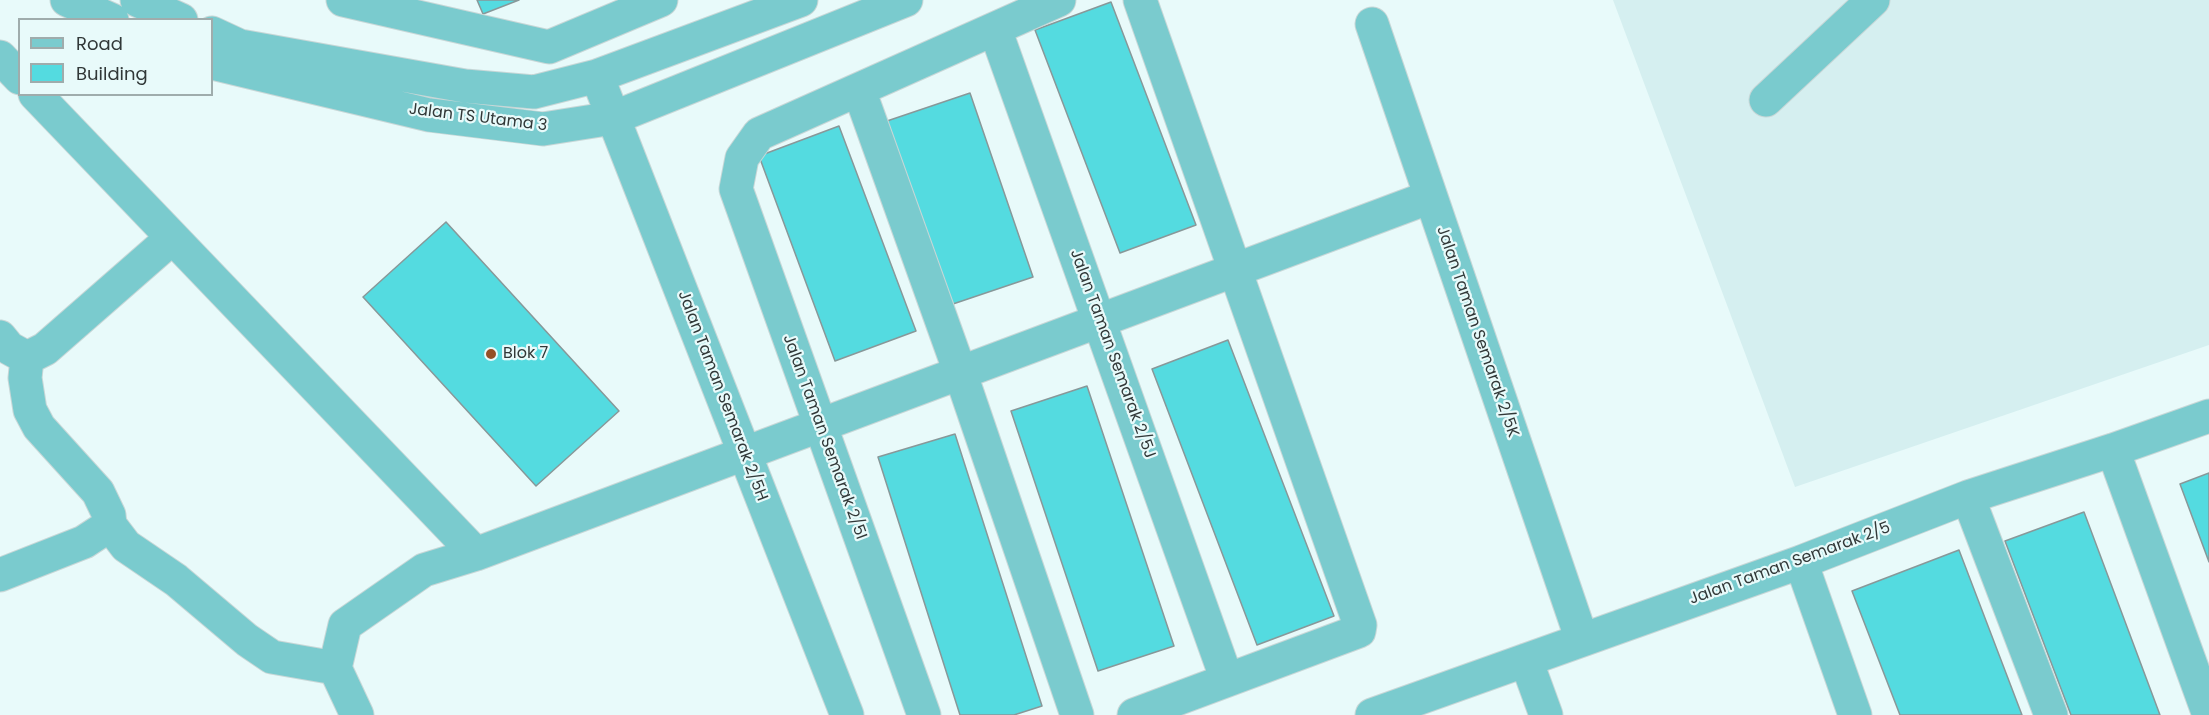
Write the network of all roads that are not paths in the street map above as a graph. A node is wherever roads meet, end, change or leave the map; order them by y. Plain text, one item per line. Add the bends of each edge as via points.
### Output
1 (67, 0) edge
2 (138, 0) edge
3 (344, 0) edge
4 (661, 0) edge
5 (801, 0) edge
6 (906, 0) edge
7 (1059, 0) edge
8 (1140, 0) edge
9 (1873, 0) edge
10 (627, 6) edge
11 (108, 18) edge
12 (177, 18) edge
13 (1372, 24) dead end
14 (995, 29) junction
15 (213, 33) edge
16 (0, 57) edge
17 (213, 63) edge
18 (18, 76) edge
19 (597, 76) junction
20 (858, 90) junction
21 (37, 96) edge
22 (1766, 100) dead end
23 (613, 118) junction
24 (1431, 197) junction
25 (172, 238) junction
26 (1235, 269) junction
27 (1100, 320) junction
28 (0, 337) edge
29 (27, 358) junction
30 (960, 372) junction
31 (2209, 416) edge
32 (819, 424) junction
33 (2114, 450) junction
34 (744, 452) junction
35 (1968, 497) junction
36 (110, 525) junction
37 (476, 554) junction
38 (1801, 562) junction
39 (0, 575) edge
40 (1582, 640) junction
41 (1526, 660) junction
42 (336, 668) junction
43 (1227, 680) junction
44 (357, 715) edge
45 (847, 715) edge
46 (924, 715) edge
47 (1077, 715) edge
48 (1134, 715) edge
49 (1372, 715) edge
50 (1546, 715) edge
51 (1855, 715) edge
52 (2051, 715) edge
53 (2209, 715) edge

1 - 11 street
2 - 12 street
3 - 10 street via 549,47
4 - 10 street
5 - 19 street, Jalan TS Utama 3
6 - 23 street, Jalan TS Utama 3
7 - 14 street
8 - 26 street
9 - 22 street
13 - 24 street, Jalan Taman Semarak 2/5K
14 - 20 street
14 - 27 street, Jalan Taman Semarak 2/5J
15 - 19 street, Jalan TS Utama 3 via 240,46 465,86 534,92
16 - 18 street
17 - 23 street, Jalan TS Utama 3 via 429,115 543,129
19 - 23 street, Jalan Taman Semarak 2/5H
20 - 30 street
20 - 32 street, Jalan Taman Semarak 2/5I via 759,134 742,158 736,189
21 - 25 street
23 - 34 street, Jalan Taman Semarak 2/5H
24 - 26 street
24 - 40 street, Jalan Taman Semarak 2/5K
25 - 29 street via 45,349
25 - 37 street
26 - 27 street
26 - 43 street via 1360,625 1359,631
27 - 30 street
27 - 43 street, Jalan Taman Semarak 2/5J
28 - 29 street via 9,348
29 - 36 street via 25,378 30,410 39,427 98,492
30 - 32 street
30 - 47 street
31 - 33 street, Jalan Taman Semarak 2/5
32 - 34 street
32 - 46 street, Jalan Taman Semarak 2/5I
33 - 35 street, Jalan Taman Semarak 2/5
33 - 53 street
34 - 37 street
34 - 45 street, Jalan Taman Semarak 2/5H
35 - 38 street, Jalan Taman Semarak 2/5
35 - 52 street
36 - 39 street via 84,542
36 - 42 street via 126,546 176,580 272,657
37 - 42 street via 424,570 345,625
38 - 40 street, Jalan Taman Semarak 2/5
38 - 51 street
40 - 41 street, Jalan Taman Semarak 2/5
41 - 49 street, Jalan Taman Semarak 2/5
41 - 50 street
42 - 44 street
43 - 48 street

